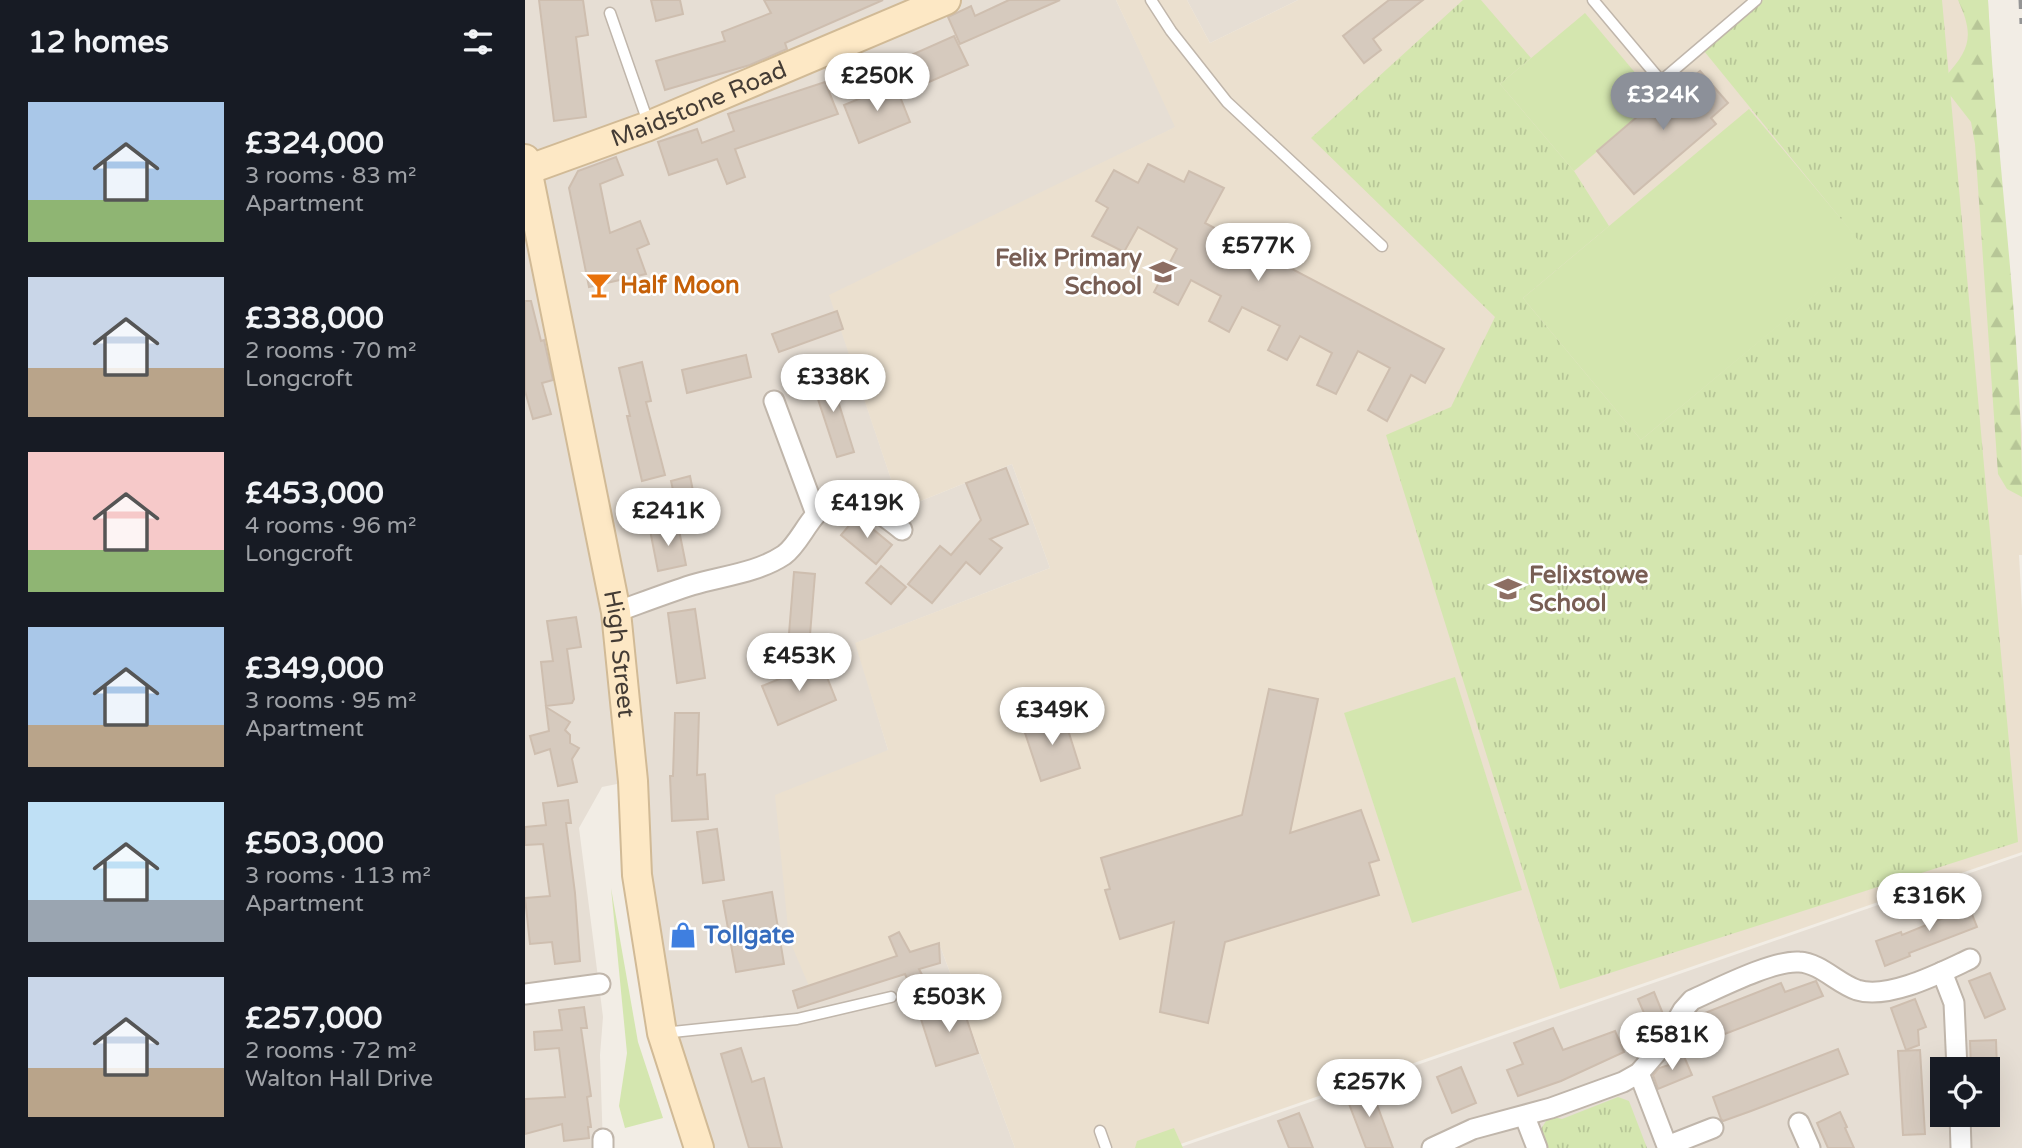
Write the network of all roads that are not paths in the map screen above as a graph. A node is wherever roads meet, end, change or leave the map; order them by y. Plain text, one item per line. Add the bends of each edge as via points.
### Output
1 (946, 0) edge
2 (1151, 0) edge
3 (1593, 0) edge
4 (1756, 0) edge
5 (610, 13) dead end
6 (650, 125) junction
7 (526, 164) edge
8 (1382, 246) dead end
9 (774, 401) dead end
10 (816, 514) junction
11 (902, 530) dead end
12 (616, 612) junction
13 (1970, 959) dead end
14 (1942, 972) junction
15 (600, 984) dead end
16 (525, 994) edge
17 (891, 997) dead end
18 (662, 1033) junction
19 (1956, 1057) edge
20 (1639, 1073) junction
21 (1525, 1117) junction
22 (1799, 1123) dead end
23 (1960, 1127) edge
24 (1713, 1128) dead end
25 (1100, 1131) dead end
26 (699, 1148) edge
27 (1106, 1148) edge
28 (1432, 1148) edge
29 (1537, 1148) edge
30 (1810, 1148) edge
31 (1961, 1148) edge

1 - 6 street, Maidstone Road
2 - 8 lane via 1227,102
3 - 4 lane via 1661,81
5 - 6 lane
6 - 7 street, Maidstone Road
7 - 12 street, High Street
9 - 10 street
10 - 11 street via 827,505 843,502 867,505
10 - 12 street via 786,554 765,566
12 - 18 street, High Street via 633,780 637,875
13 - 14 street
14 - 19 street via 1954,1003
14 - 20 street via 1878,992 1859,990 1814,965 1784,963 1692,1000
15 - 16 street
17 - 18 lane via 797,1018
18 - 26 street, High Street
20 - 21 street
20 - 24 street via 1667,1146
21 - 28 street via 1473,1129
21 - 29 street
22 - 30 street
23 - 31 street
25 - 27 lane

